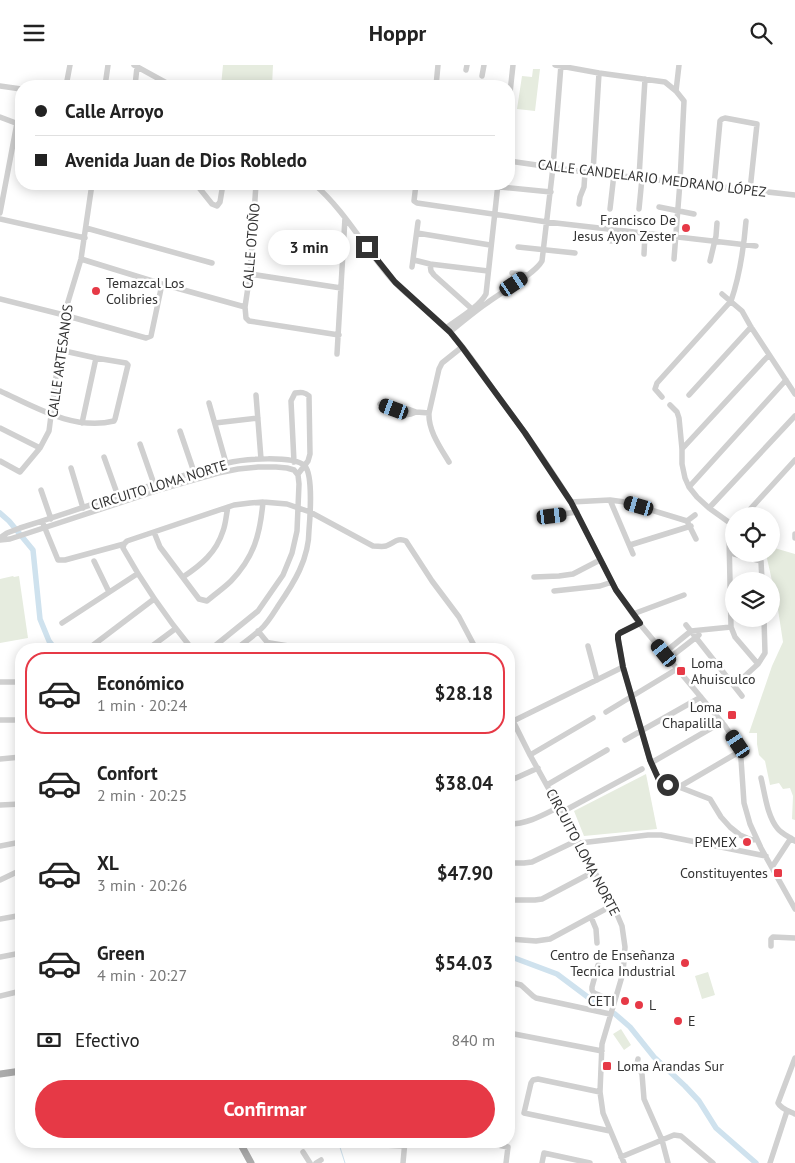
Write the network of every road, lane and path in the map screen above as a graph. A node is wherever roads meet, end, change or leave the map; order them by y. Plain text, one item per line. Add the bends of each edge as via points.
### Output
1 (70, 65) edge
2 (108, 65) edge
3 (438, 65) edge
4 (484, 65) edge
5 (512, 65) edge
6 (559, 65) edge
7 (679, 65) edge
8 (136, 66) edge
9 (599, 73) junction
10 (482, 77) dead end
11 (645, 79) junction
12 (67, 80) edge
13 (106, 80) edge
14 (135, 80) edge
15 (161, 80) edge
16 (437, 80) edge
17 (511, 80) edge
18 (0, 86) edge
19 (15, 88) edge
20 (676, 91) junction
21 (0, 117) edge
22 (15, 123) edge
23 (15, 143) edge
24 (515, 162) edge
25 (553, 167) junction
26 (585, 172) junction
27 (593, 173) junction
28 (614, 175) junction
29 (640, 177) junction
30 (680, 182) junction
31 (714, 186) junction
32 (515, 188) edge
33 (91, 190) edge
34 (201, 190) edge
35 (222, 190) edge
36 (256, 190) edge
37 (322, 190) edge
38 (415, 190) edge
39 (497, 190) edge
40 (750, 190) junction
41 (550, 193) junction
42 (795, 195) edge
43 (578, 204) dead end
44 (659, 207) dead end
45 (610, 209) dead end
46 (639, 209) dead end
47 (677, 211) junction
48 (0, 213) edge
49 (694, 213) dead end
50 (494, 214) junction
51 (345, 217) junction
52 (0, 219) edge
53 (746, 221) dead end
54 (418, 222) dead end
55 (547, 222) junction
56 (717, 223) dead end
57 (86, 229) junction
58 (612, 230) junction
59 (416, 233) junction
60 (645, 233) junction
61 (675, 237) junction
62 (85, 238) junction
63 (611, 241) dead end
64 (714, 242) junction
65 (490, 245) junction
66 (743, 245) junction
67 (756, 246) dead end
68 (518, 247) dead end
69 (544, 249) junction
70 (576, 253) dead end
71 (644, 254) dead end
72 (81, 259) junction
73 (674, 259) dead end
74 (710, 261) dead end
75 (212, 263) dead end
76 (430, 264) junction
77 (488, 271) junction
78 (512, 273) dead end
79 (250, 274) junction
80 (528, 275) junction
81 (162, 284) junction
82 (341, 287) junction
83 (722, 294) dead end
84 (0, 299) edge
85 (485, 301) junction
86 (731, 301) junction
87 (245, 307) junction
88 (472, 309) junction
89 (64, 315) junction
90 (751, 327) junction
91 (448, 330) junction
92 (339, 335) junction
93 (462, 347) junction
94 (60, 350) junction
95 (337, 355) dead end
96 (769, 355) junction
97 (96, 358) junction
98 (786, 380) junction
99 (0, 391) edge
100 (795, 394) edge
101 (256, 395) dead end
102 (689, 395) dead end
103 (662, 397) dead end
104 (209, 403) dead end
105 (380, 404) dead end
106 (670, 405) dead end
107 (429, 413) junction
108 (51, 415) junction
109 (795, 416) edge
110 (258, 418) junction
111 (82, 423) junction
112 (215, 423) junction
113 (0, 428) edge
114 (180, 431) dead end
115 (140, 444) dead end
116 (40, 447) junction
117 (682, 449) junction
118 (104, 457) dead end
119 (261, 459) junction
120 (795, 460) edge
121 (0, 461) edge
122 (294, 461) junction
123 (449, 462) dead end
124 (226, 463) junction
125 (304, 466) junction
126 (71, 468) dead end
127 (295, 471) junction
128 (194, 472) junction
129 (157, 483) junction
130 (689, 487) junction
131 (162, 489) junction
132 (41, 490) dead end
133 (118, 496) junction
134 (610, 500) junction
135 (264, 502) junction
136 (571, 502) junction
137 (228, 507) junction
138 (752, 507) edge
139 (83, 508) junction
140 (298, 508) junction
141 (709, 508) junction
142 (310, 512) junction
143 (576, 512) junction
144 (695, 515) dead end
145 (540, 517) dead end
146 (50, 519) junction
147 (725, 519) edge
148 (44, 524) junction
149 (689, 524) junction
150 (154, 532) junction
151 (795, 534) edge
152 (795, 538) edge
153 (0, 539) edge
154 (696, 539) dead end
155 (124, 544) junction
156 (630, 545) junction
157 (634, 554) dead end
158 (600, 560) junction
159 (94, 561) dead end
160 (137, 574) junction
161 (182, 577) junction
162 (534, 577) dead end
163 (612, 582) junction
164 (554, 591) dead end
165 (109, 592) junction
166 (684, 595) dead end
167 (154, 599) junction
168 (633, 614) junction
169 (62, 623) dead end
170 (640, 623) junction
171 (686, 625) dead end
172 (731, 627) joint
173 (765, 627) edge
174 (175, 629) junction
175 (704, 630) junction
176 (258, 631) junction
177 (691, 631) junction
178 (696, 637) junction
179 (96, 643) edge
180 (156, 643) edge
181 (187, 643) edge
182 (220, 643) edge
183 (243, 643) edge
184 (270, 643) edge
185 (473, 643) edge
186 (588, 646) dead end
187 (664, 653) junction
188 (668, 659) junction
189 (758, 665) junction
190 (623, 667) junction
191 (677, 669) junction
192 (0, 681) edge
193 (597, 681) junction
194 (15, 682) edge
195 (734, 685) junction
196 (742, 696) dead end
197 (632, 697) junction
198 (701, 697) junction
199 (606, 712) dead end
200 (593, 718) dead end
201 (0, 720) edge
202 (15, 720) edge
203 (515, 720) edge
204 (722, 722) junction
205 (515, 729) edge
206 (641, 730) junction
207 (625, 740) dead end
208 (607, 750) dead end
209 (739, 752) junction
210 (530, 755) junction
211 (15, 758) edge
212 (0, 759) edge
213 (651, 763) junction
214 (538, 768) junction
215 (642, 769) dead end
216 (515, 778) edge
217 (761, 778) dead end
218 (547, 785) junction
219 (679, 787) junction
220 (15, 804) edge
221 (0, 805) edge
222 (561, 810) junction
223 (515, 823) edge
224 (757, 839) junction
225 (793, 839) edge
226 (579, 842) junction
227 (15, 843) edge
228 (0, 846) edge
229 (766, 856) junction
230 (515, 863) edge
231 (772, 867) junction
232 (595, 871) junction
233 (15, 873) edge
234 (0, 880) edge
235 (515, 899) edge
236 (613, 905) junction
237 (795, 909) edge
238 (15, 916) edge
239 (592, 917) junction
240 (0, 919) edge
241 (795, 938) edge
242 (515, 939) edge
243 (598, 943) dead end
244 (771, 946) dead end
245 (15, 954) edge
246 (0, 957) edge
247 (598, 965) dead end
248 (515, 984) edge
249 (15, 992) edge
250 (0, 995) edge
251 (614, 1001) junction
252 (610, 1014) junction
253 (515, 1034) edge
254 (602, 1051) junction
255 (795, 1057) edge
256 (638, 1059) dead end
257 (15, 1072) edge
258 (0, 1074) edge
259 (600, 1092) junction
260 (787, 1111) junction
261 (795, 1114) edge
262 (610, 1131) junction
263 (662, 1139) junction
264 (244, 1148) edge
265 (404, 1148) edge
266 (508, 1148) edge
267 (303, 1151) dead end
268 (702, 1154) junction
269 (622, 1160) edge
270 (251, 1163) edge
271 (310, 1163) edge
272 (403, 1163) edge
273 (506, 1163) edge
274 (542, 1163) edge
275 (590, 1163) edge
276 (668, 1163) edge
277 (704, 1163) edge
278 (713, 1163) edge
279 (770, 1163) edge

1 - 12 street
2 - 13 street
3 - 16 street
4 - 10 street
5 - 17 street
6 - 9 street
6 - 25 street
7 - 20 street
8 - 14 street
8 - 15 street
9 - 11 street
9 - 27 street
11 - 20 street via 665,82
11 - 29 street
18 - 19 street
20 - 30 street via 684,101
21 - 22 street
23 - 48 street
24 - 25 street, CALLE CANDELARIO MEDRANO LÓPEZ
25 - 26 street, CALLE CANDELARIO MEDRANO LÓPEZ
25 - 41 street
26 - 27 street, CALLE CANDELARIO MEDRANO LÓPEZ
26 - 43 street
27 - 28 street, CALLE CANDELARIO MEDRANO LÓPEZ
28 - 29 street, CALLE CANDELARIO MEDRANO LÓPEZ
28 - 45 street
29 - 30 street, CALLE CANDELARIO MEDRANO LÓPEZ
29 - 46 street
30 - 31 street, CALLE CANDELARIO MEDRANO LÓPEZ
30 - 47 street
31 - 40 street, CALLE CANDELARIO MEDRANO LÓPEZ
31 - 40 street via 720,121 726,118 757,124
32 - 41 street
33 - 57 street, CALLE ARTESANOS
34 - 35 street via 214,206 219,204
36 - 79 street, CALLE OTOÑO
37 - 51 street
38 - 50 street via 414,201 417,203
39 - 50 street
40 - 42 street, CALLE CANDELARIO MEDRANO LÓPEZ
41 - 55 street
44 - 47 street
47 - 49 street
47 - 61 street
50 - 55 street
50 - 65 street
51 - 82 street
51 - 91 street via 389,276
52 - 62 street
53 - 66 street
54 - 59 street
55 - 58 street
55 - 69 street
56 - 64 street
57 - 62 street, CALLE ARTESANOS
57 - 75 street
58 - 60 street
58 - 63 street
59 - 65 street
59 - 76 street via 413,264
60 - 61 street
60 - 71 street
61 - 64 street
61 - 73 street
62 - 72 street, CALLE ARTESANOS
64 - 66 street
64 - 74 street
65 - 77 street
66 - 67 street
66 - 86 street
68 - 69 street
69 - 70 street
69 - 80 street via 540,265
72 - 81 street
72 - 89 street, CALLE ARTESANOS
76 - 77 street
76 - 88 street via 434,275
77 - 85 street
78 - 80 street
79 - 82 street
79 - 87 street, CALLE OTOÑO
80 - 85 street
81 - 87 street
81 - 89 street via 149,338
82 - 92 street
83 - 86 street
84 - 89 street
85 - 88 street
85 - 91 street
86 - 90 street via 742,311
86 - 103 street via 655,387
87 - 92 street via 249,321
88 - 91 street
89 - 94 street, CALLE ARTESANOS
90 - 96 street
90 - 102 street
91 - 93 street
92 - 95 street
93 - 107 street via 438,369
93 - 136 street
94 - 97 street
94 - 108 street, CALLE ARTESANOS
96 - 98 street
96 - 117 street
97 - 111 street
97 - 111 street via 126,363 128,368 114,421
98 - 100 street
98 - 130 street
99 - 108 street
101 - 110 street
104 - 112 street
105 - 107 street via 404,415
106 - 117 street via 679,417
107 - 123 street via 435,437
108 - 111 street
108 - 116 street, CALLE ARTESANOS via 49,431
109 - 141 street
110 - 112 street
110 - 119 street
112 - 124 street
113 - 116 street
114 - 128 street
115 - 129 street
116 - 121 street, CALLE ARTESANOS via 20,471
117 - 130 street via 682,464
118 - 133 street
119 - 122 street, CIRCUITO LOMA NORTE
119 - 124 street, CIRCUITO LOMA NORTE
120 - 138 street
122 - 125 street, CIRCUITO LOMA NORTE
122 - 125 street via 291,401 295,393 300,392 309,397 310,454
122 - 127 street
124 - 128 street, CIRCUITO LOMA NORTE
125 - 127 street
125 - 142 street via 308,474
126 - 139 street
127 - 131 street, CIRCUITO LOMA NORTE via 276,467 238,469
127 - 140 street via 299,484
128 - 129 street, CIRCUITO LOMA NORTE
129 - 131 street
129 - 133 street, CIRCUITO LOMA NORTE
130 - 141 street
131 - 148 street, CIRCUITO LOMA NORTE
132 - 146 street
133 - 139 street, CIRCUITO LOMA NORTE
134 - 136 street
134 - 149 street
134 - 156 street
135 - 137 street
135 - 140 street
135 - 161 street via 258,538 248,560 231,581 207,601 199,599
136 - 143 street
137 - 150 street
137 - 161 street via 218,544 201,565
139 - 146 street, CIRCUITO LOMA NORTE
140 - 142 street
140 - 182 street via 297,531 283,575 258,611
141 - 147 street
142 - 176 street via 304,562 294,583
142 - 185 street via 373,546 383,547 401,539 406,541 459,617
143 - 145 street
143 - 158 street
144 - 149 street
146 - 148 street, CIRCUITO LOMA NORTE
148 - 153 street, CIRCUITO LOMA NORTE
148 - 155 street via 58,560
149 - 154 street
149 - 156 street
150 - 155 street
150 - 161 street via 160,547
151 - 152 street
155 - 160 street via 123,548
156 - 157 street
158 - 162 street via 573,574
158 - 163 street
159 - 165 street
160 - 165 street
160 - 167 street
163 - 164 street
163 - 168 street
165 - 169 street
166 - 168 street
167 - 174 street
167 - 179 street
168 - 170 street
170 - 187 street
170 - 190 street via 618,635
171 - 177 street
172 - 175 street
172 - 189 street via 735,637
173 - 189 street via 766,649
174 - 180 street
174 - 181 street
175 - 177 street
175 - 178 street
176 - 183 street
176 - 184 street
177 - 178 street
177 - 187 street
178 - 188 street
178 - 195 street
186 - 193 street
187 - 188 street
188 - 191 street
189 - 195 street
190 - 193 street
190 - 197 street
191 - 197 street
191 - 198 street
192 - 194 street
193 - 203 street
195 - 196 street
197 - 199 street
197 - 206 street
198 - 204 street
198 - 206 street
200 - 210 street
201 - 202 street
204 - 209 street via 738,744
204 - 213 street
205 - 210 street, CIRCUITO LOMA NORTE
206 - 207 street
206 - 213 street
208 - 218 street
209 - 219 street
209 - 224 street via 744,803
210 - 214 street, CIRCUITO LOMA NORTE
211 - 212 street
213 - 219 street via 659,780
214 - 216 street
214 - 218 street, CIRCUITO LOMA NORTE
215 - 222 street
217 - 225 street via 773,820 778,829
218 - 222 street, CIRCUITO LOMA NORTE
219 - 224 street via 710,799 730,827 740,835
220 - 221 street
222 - 223 street
222 - 226 street, CIRCUITO LOMA NORTE
224 - 229 street
225 - 231 street
226 - 229 street via 661,835
226 - 230 street via 532,861
226 - 232 street, CIRCUITO LOMA NORTE
227 - 228 street
229 - 231 street
231 - 237 street
232 - 235 street via 542,899
232 - 236 street, CIRCUITO LOMA NORTE
233 - 234 street
236 - 239 street
236 - 251 street, CIRCUITO LOMA NORTE via 622,926 625,947 623,973
238 - 240 street
239 - 242 street via 550,939
239 - 243 street
241 - 244 street via 773,937
245 - 246 street
247 - 251 street via 592,991
248 - 252 street via 536,998
249 - 250 street
251 - 252 street, CIRCUITO LOMA NORTE
252 - 254 street, CIRCUITO LOMA NORTE
253 - 254 street
254 - 259 street, CIRCUITO LOMA NORTE
255 - 260 street via 778,1103
256 - 263 street via 644,1099
257 - 258 main road
259 - 262 street, CIRCUITO LOMA NORTE
259 - 262 street via 533,1080 524,1113
260 - 261 street
260 - 279 street
262 - 269 street, CIRCUITO LOMA NORTE
263 - 268 street via 678,1135
263 - 269 street
263 - 276 street
264 - 270 main road
265 - 272 street
266 - 273 street
267 - 271 street
268 - 277 street
268 - 278 street
274 - 275 street via 544,1153

